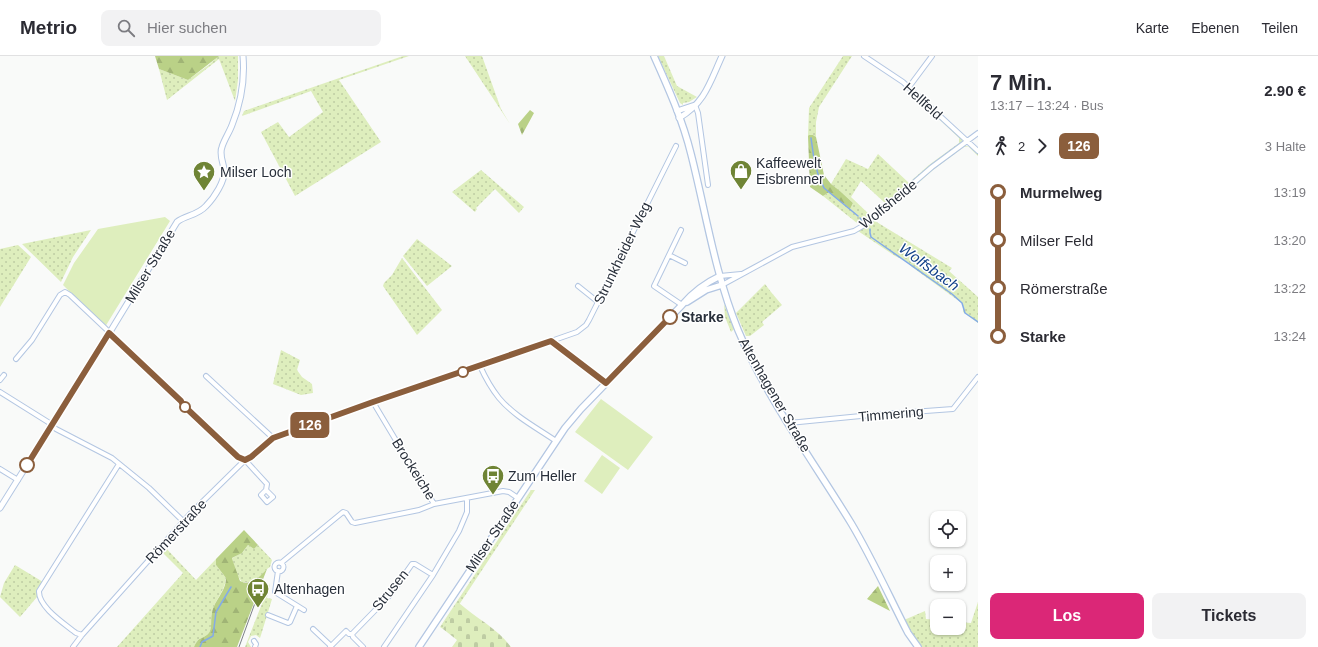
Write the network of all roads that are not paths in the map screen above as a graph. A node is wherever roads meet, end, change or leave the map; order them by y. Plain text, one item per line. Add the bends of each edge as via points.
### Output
1 (243, 56) edge
2 (654, 56) edge
3 (722, 56) edge
4 (864, 56) edge
5 (932, 56) edge
6 (909, 87) junction
7 (695, 105) junction
8 (677, 111) junction
9 (679, 118) junction
10 (978, 133) edge
11 (968, 141) junction
12 (676, 146) dead end
13 (978, 151) edge
14 (708, 185) dead end
15 (681, 230) dead end
16 (669, 255) junction
17 (685, 263) dead end
18 (743, 273) junction
19 (720, 276) junction
20 (722, 285) junction
21 (578, 286) dead end
22 (598, 302) junction
23 (682, 305) junction
24 (110, 332) junction
25 (551, 341) junction
26 (16, 359) dead end
27 (480, 366) junction
28 (4, 375) dead end
29 (206, 376) dead end
30 (978, 378) edge
31 (0, 380) edge
32 (606, 383) junction
33 (0, 392) edge
34 (373, 402) junction
35 (789, 423) junction
36 (52, 426) junction
37 (273, 438) junction
38 (556, 441) junction
39 (245, 460) junction
40 (120, 464) junction
41 (0, 469) edge
42 (18, 480) junction
43 (266, 490) dead end
44 (466, 498) junction
45 (518, 498) junction
46 (434, 504) junction
47 (0, 508) edge
48 (183, 522) junction
49 (281, 563) junction
50 (278, 571) junction
51 (432, 575) junction
52 (297, 606) junction
53 (304, 610) dead end
54 (268, 615) dead end
55 (313, 629) dead end
56 (352, 634) junction
57 (82, 635) junction
58 (254, 641) dead end
59 (73, 647) edge
60 (255, 647) edge
61 (331, 647) edge
62 (363, 647) edge
63 (384, 647) edge
64 (419, 647) edge
65 (918, 647) edge

1 - 24 street, Milser Straße via 240,100 221,150 223,180 205,208 194,215 179,219
2 - 8 main road, Altenhagener Straße
3 - 7 street via 705,93
4 - 6 street, Hellfeld
5 - 6 street
6 - 11 street, Hellfeld
7 - 8 street
7 - 9 street
7 - 14 street
8 - 9 main road, Altenhagener Straße
9 - 19 main road, Altenhagener Straße via 691,153
10 - 11 street, Wolfsheide
11 - 13 street, Hellfeld
11 - 18 street, Wolfsheide via 932,167 866,224 854,231 792,247
12 - 22 street, Strunkheider Weg
15 - 16 street
16 - 17 street
16 - 23 street via 654,286
18 - 19 street, Wolfsheide
18 - 20 street, Wolfsheide
19 - 20 main road, Altenhagener Straße
19 - 23 main road, Milser Straße via 700,287
20 - 23 main road, Milser Straße via 706,290
20 - 35 main road, Altenhagener Straße via 750,356
21 - 22 street
22 - 25 street, Strunkheider Weg via 582,329
23 - 32 main road, Milser Straße
24 - 26 street via 65,292 60,295 32,340
24 - 36 street, Milser Straße
24 - 39 street via 191,413 238,457
25 - 27 street, Römerstraße
25 - 32 street
27 - 34 street, Römerstraße
27 - 38 street via 493,390 505,404
28 - 31 street
29 - 37 street
30 - 35 street, Timmering via 953,409
32 - 38 main road, Milser Straße
33 - 36 street
34 - 37 street, Römerstraße
34 - 46 street, Brockeiche
35 - 65 main road, Altenhagener Straße via 863,543 908,633
36 - 40 street
36 - 42 street, Milser Straße
37 - 39 street, Römerstraße
38 - 45 main road, Milser Straße
39 - 43 street via 267,484
39 - 48 street, Römerstraße
40 - 48 street
40 - 57 street via 39,591 40,599 45,606 76,633
41 - 42 street
42 - 47 street, Milser Straße
44 - 45 street, Brockeiche via 503,491 510,492
44 - 46 street, Brockeiche
44 - 51 street, Strusen via 465,520
45 - 64 main road, Milser Straße
46 - 49 street via 420,510 355,523 346,513 341,513
48 - 57 street, Römerstraße
49 - 50 street via 283,569
49 - 50 street via 277,562 274,565
50 - 52 street via 275,592
51 - 56 street, Strusen via 412,564 391,594
51 - 63 street, Strusen
52 - 53 street
52 - 54 street via 288,623
55 - 61 street, Strusen
56 - 61 street, Strusen via 346,631
56 - 62 street
57 - 59 street, Römerstraße
58 - 60 street

